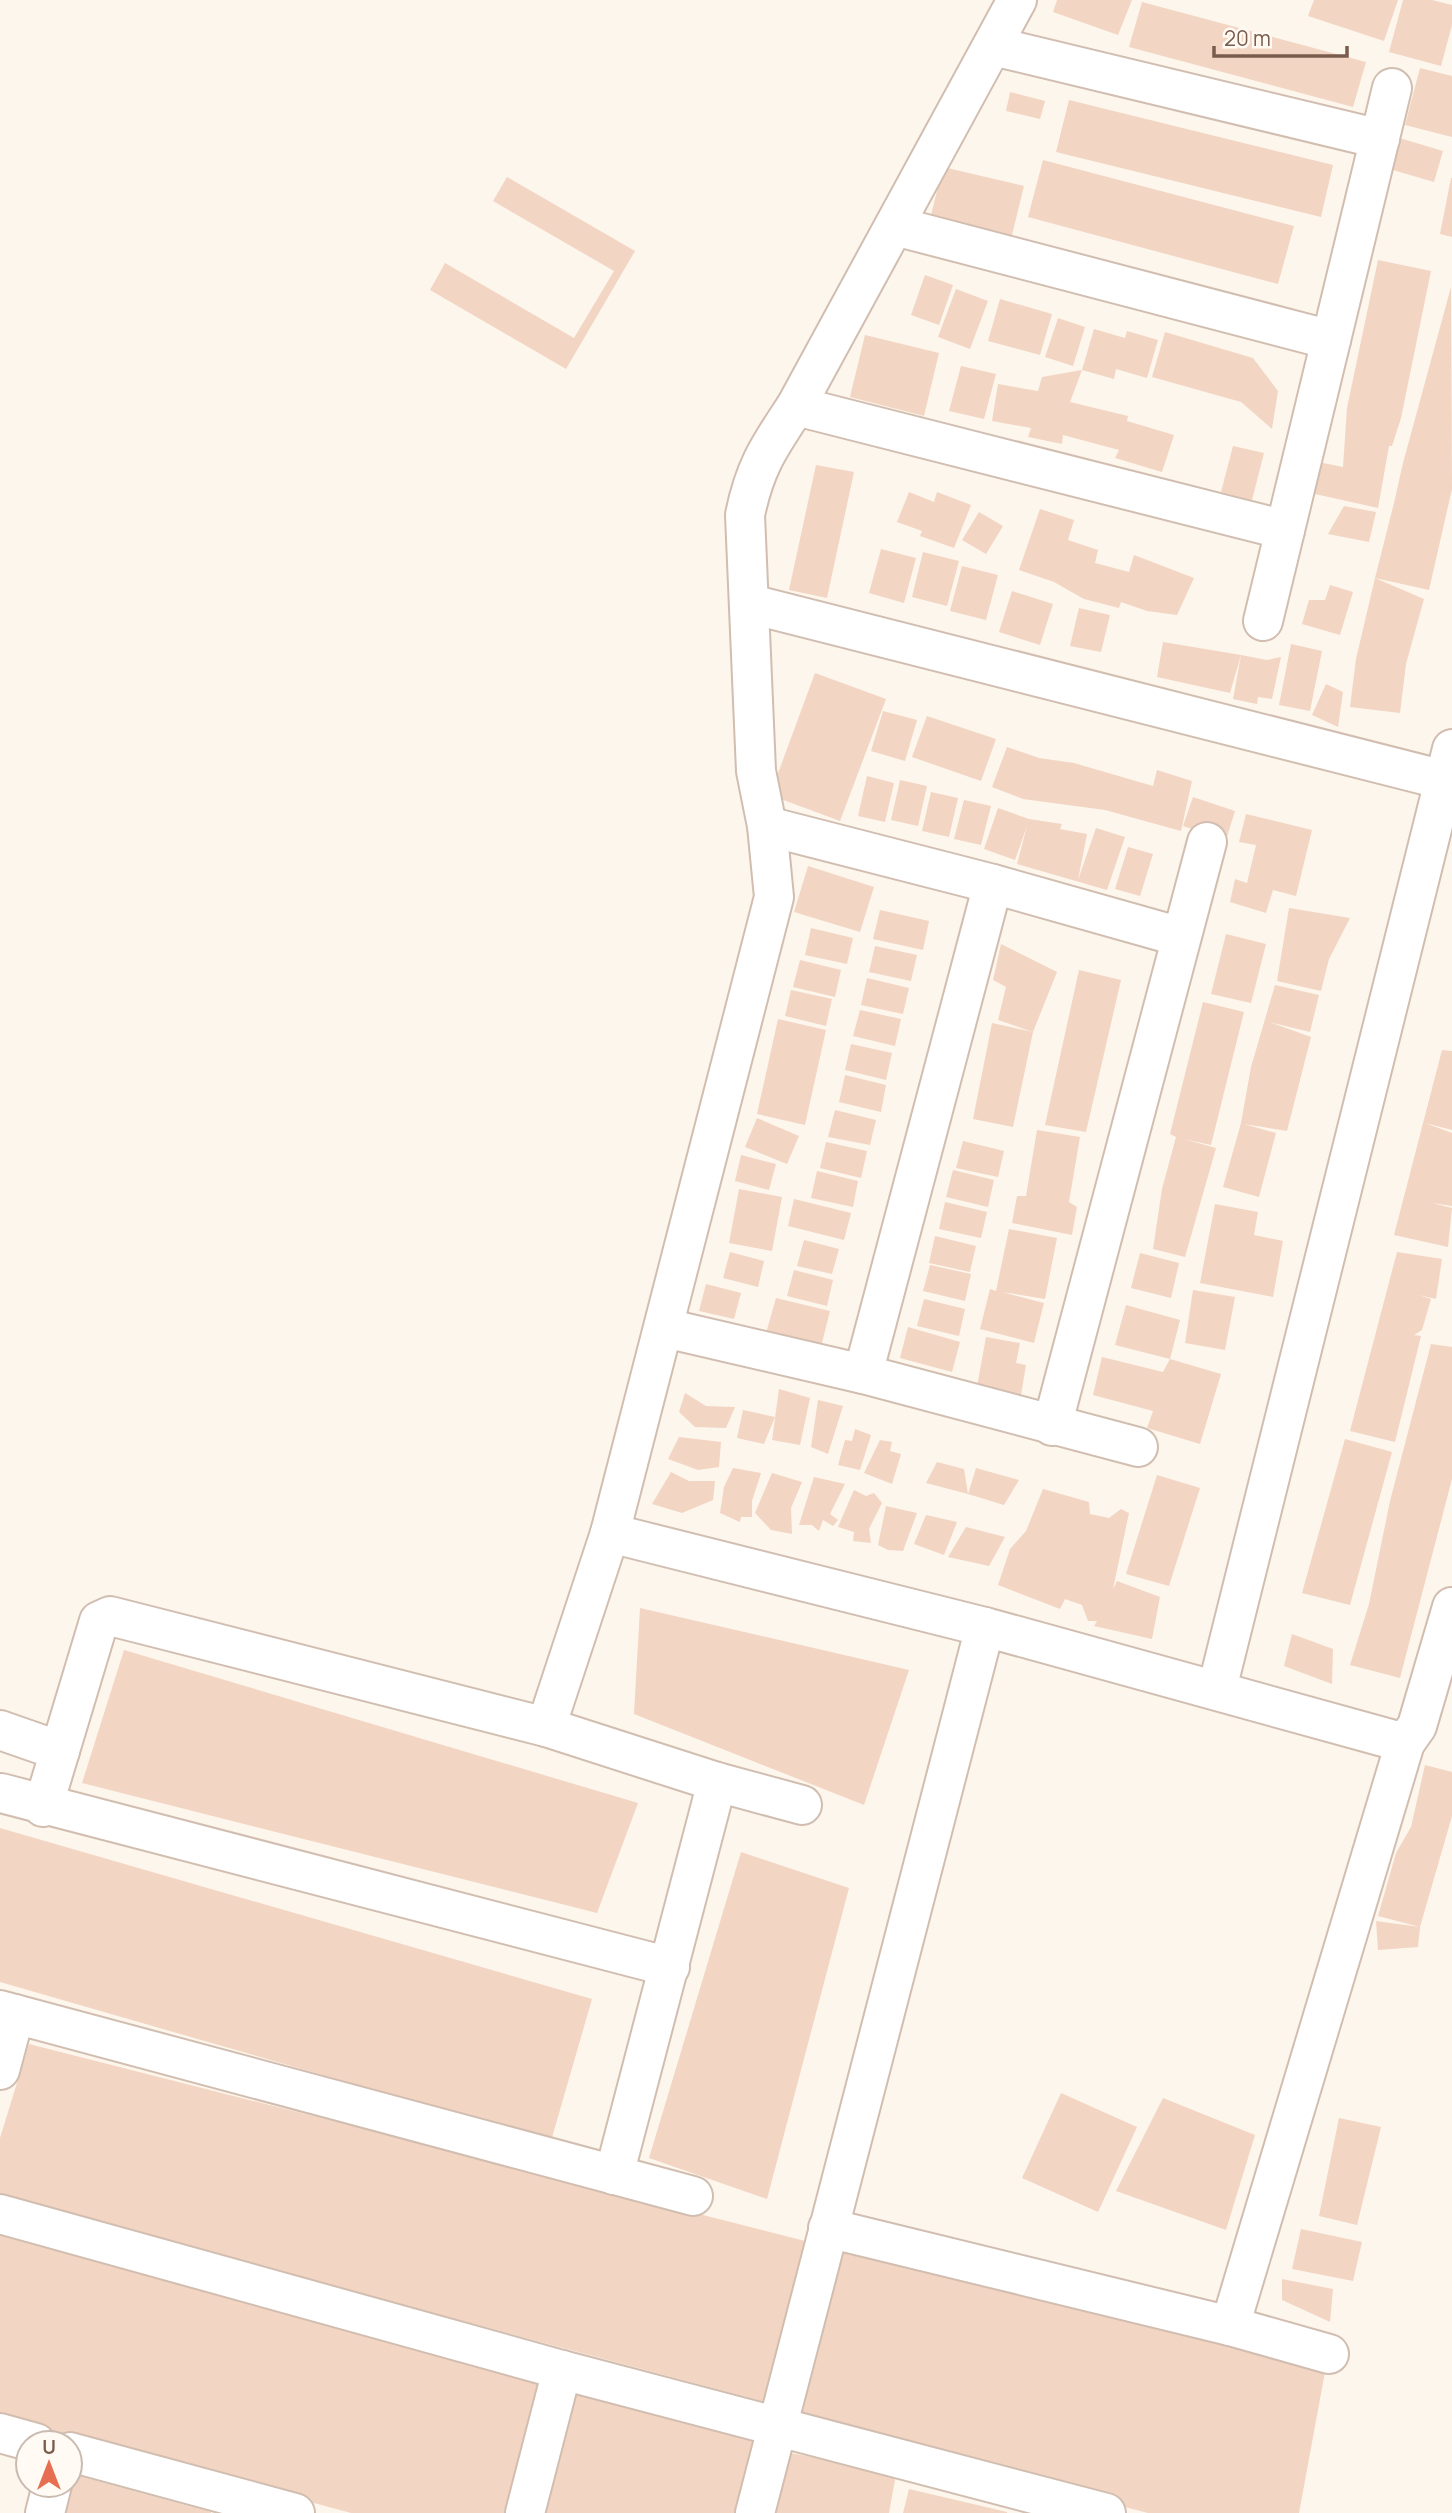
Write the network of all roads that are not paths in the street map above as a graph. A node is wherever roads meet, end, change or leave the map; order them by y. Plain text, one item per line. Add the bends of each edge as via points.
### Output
1 (1017, 0) edge
2 (993, 46) junction
3 (1392, 88) dead end
4 (1380, 139) junction
5 (895, 226) junction
6 (1331, 340) junction
7 (796, 406) junction
8 (1285, 530) junction
9 (751, 604) junction
10 (1263, 621) dead end
11 (1450, 770) edge
12 (767, 826) junction
13 (1208, 842) dead end
14 (993, 884) junction
15 (1181, 937) junction
16 (665, 1328) junction
17 (863, 1374) junction
18 (1052, 1426) junction
19 (1138, 1447) dead end
20 (610, 1533) junction
21 (1452, 1606) edge
22 (985, 1627) junction
23 (1217, 1689) junction
24 (546, 1727) junction
25 (0, 1731) edge
26 (1405, 1743) junction
27 (60, 1751) junction
28 (717, 1782) junction
29 (1, 1793) edge
30 (803, 1805) dead end
31 (43, 1807) junction
32 (670, 1967) junction
33 (7, 2012) edge
34 (0, 2070) edge
35 (614, 2175) junction
36 (693, 2196) dead end
37 (0, 2214) edge
38 (828, 2228) junction
39 (1230, 2326) junction
40 (1329, 2354) dead end
41 (562, 2371) junction
42 (777, 2427) junction
43 (84, 2456) edge
44 (295, 2513) edge
45 (525, 2513) edge
46 (755, 2513) edge
47 (1106, 2513) edge

1 - 2 street
2 - 4 street
2 - 5 street
3 - 4 street
4 - 6 street
5 - 6 street
5 - 7 street
6 - 8 street
7 - 8 street
7 - 9 street via 759,462 750,489 745,515
8 - 10 street
9 - 11 street
9 - 12 street via 756,771
11 - 23 street
12 - 14 street
12 - 16 street via 775,897
13 - 15 street
14 - 15 street
14 - 17 street
15 - 18 street
16 - 17 street
16 - 20 street
17 - 18 street
18 - 19 street
20 - 22 street
20 - 24 street
21 - 26 street via 1417,1726
22 - 23 street
22 - 38 street
23 - 26 street
24 - 27 street via 110,1616 99,1621
24 - 28 street
25 - 27 street
26 - 39 street
27 - 31 street
28 - 30 street
28 - 32 street
29 - 31 street
31 - 32 street
32 - 35 street
33 - 34 street
33 - 35 street
35 - 36 street
37 - 41 street
38 - 39 street
38 - 42 street
39 - 40 street
41 - 42 street
41 - 45 street
42 - 46 street
42 - 47 street
43 - 44 street

